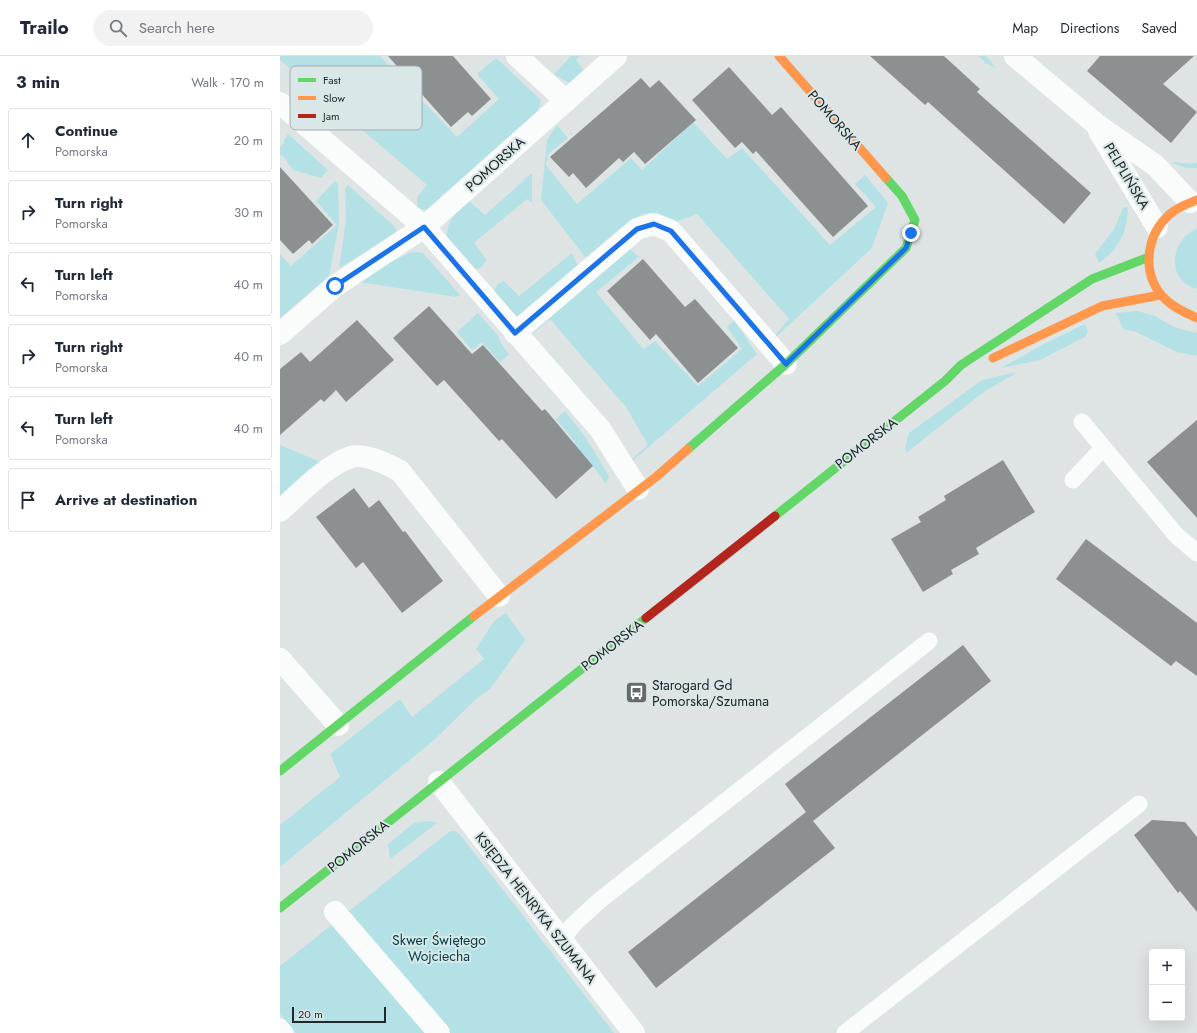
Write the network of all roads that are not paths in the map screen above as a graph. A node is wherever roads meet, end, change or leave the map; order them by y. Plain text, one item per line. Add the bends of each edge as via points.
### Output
1 (517, 56) edge
2 (616, 56) edge
3 (779, 56) edge
4 (1015, 56) edge
5 (566, 101) junction
6 (280, 103) edge
7 (290, 112) edge
8 (1096, 124) junction
9 (311, 130) edge
10 (1194, 201) edge
11 (424, 227) junction
12 (1157, 227) junction
13 (1148, 257) junction
14 (1160, 295) junction
15 (1197, 318) edge
16 (515, 333) junction
17 (280, 334) edge
18 (786, 364) junction
19 (945, 381) junction
20 (1082, 422) dead end
21 (1103, 448) junction
22 (1073, 480) dead end
23 (638, 489) junction
24 (280, 511) edge
25 (1197, 553) edge
26 (499, 596) junction
27 (929, 640) dead end
28 (280, 659) edge
29 (338, 725) junction
30 (280, 771) edge
31 (439, 782) junction
32 (1139, 804) dead end
33 (280, 908) edge
34 (335, 912) dead end
35 (561, 940) junction
36 (280, 1027) edge
37 (285, 1033) edge
38 (439, 1033) edge
39 (634, 1033) edge
40 (845, 1033) edge

1 - 5 street
2 - 5 street, POMORSKA
3 - 18 street, POMORSKA via 902,196 915,220 906,248
4 - 8 street, PELPLIŃSKA
5 - 11 street, POMORSKA
6 - 7 street
8 - 10 street, PELPLIŃSKA via 1155,165
8 - 12 street, PELPLIŃSKA
9 - 11 street
10 - 12 street via 1172,212
11 - 16 street
11 - 17 street, POMORSKA via 335,286
12 - 13 street
13 - 14 street via 1152,277
13 - 19 street, POMORSKA via 1092,279 961,365
14 - 15 street via 1178,311
14 - 19 street, POMORSKA via 1102,306
16 - 18 street via 637,229 654,224 671,231
16 - 23 street via 600,429
18 - 23 street, POMORSKA via 656,477
19 - 31 street, POMORSKA
20 - 21 lane
21 - 22 lane
21 - 25 lane via 1176,535
23 - 26 street, POMORSKA
24 - 26 street via 329,468 351,457 378,459 400,471
26 - 29 street, POMORSKA
27 - 35 lane via 599,901
28 - 29 street
29 - 30 street, POMORSKA
31 - 33 street, POMORSKA
31 - 35 street, KSIĘDZA HENRYKA SZUMANA
32 - 40 lane
34 - 38 street
35 - 39 street, KSIĘDZA HENRYKA SZUMANA
36 - 37 lane

